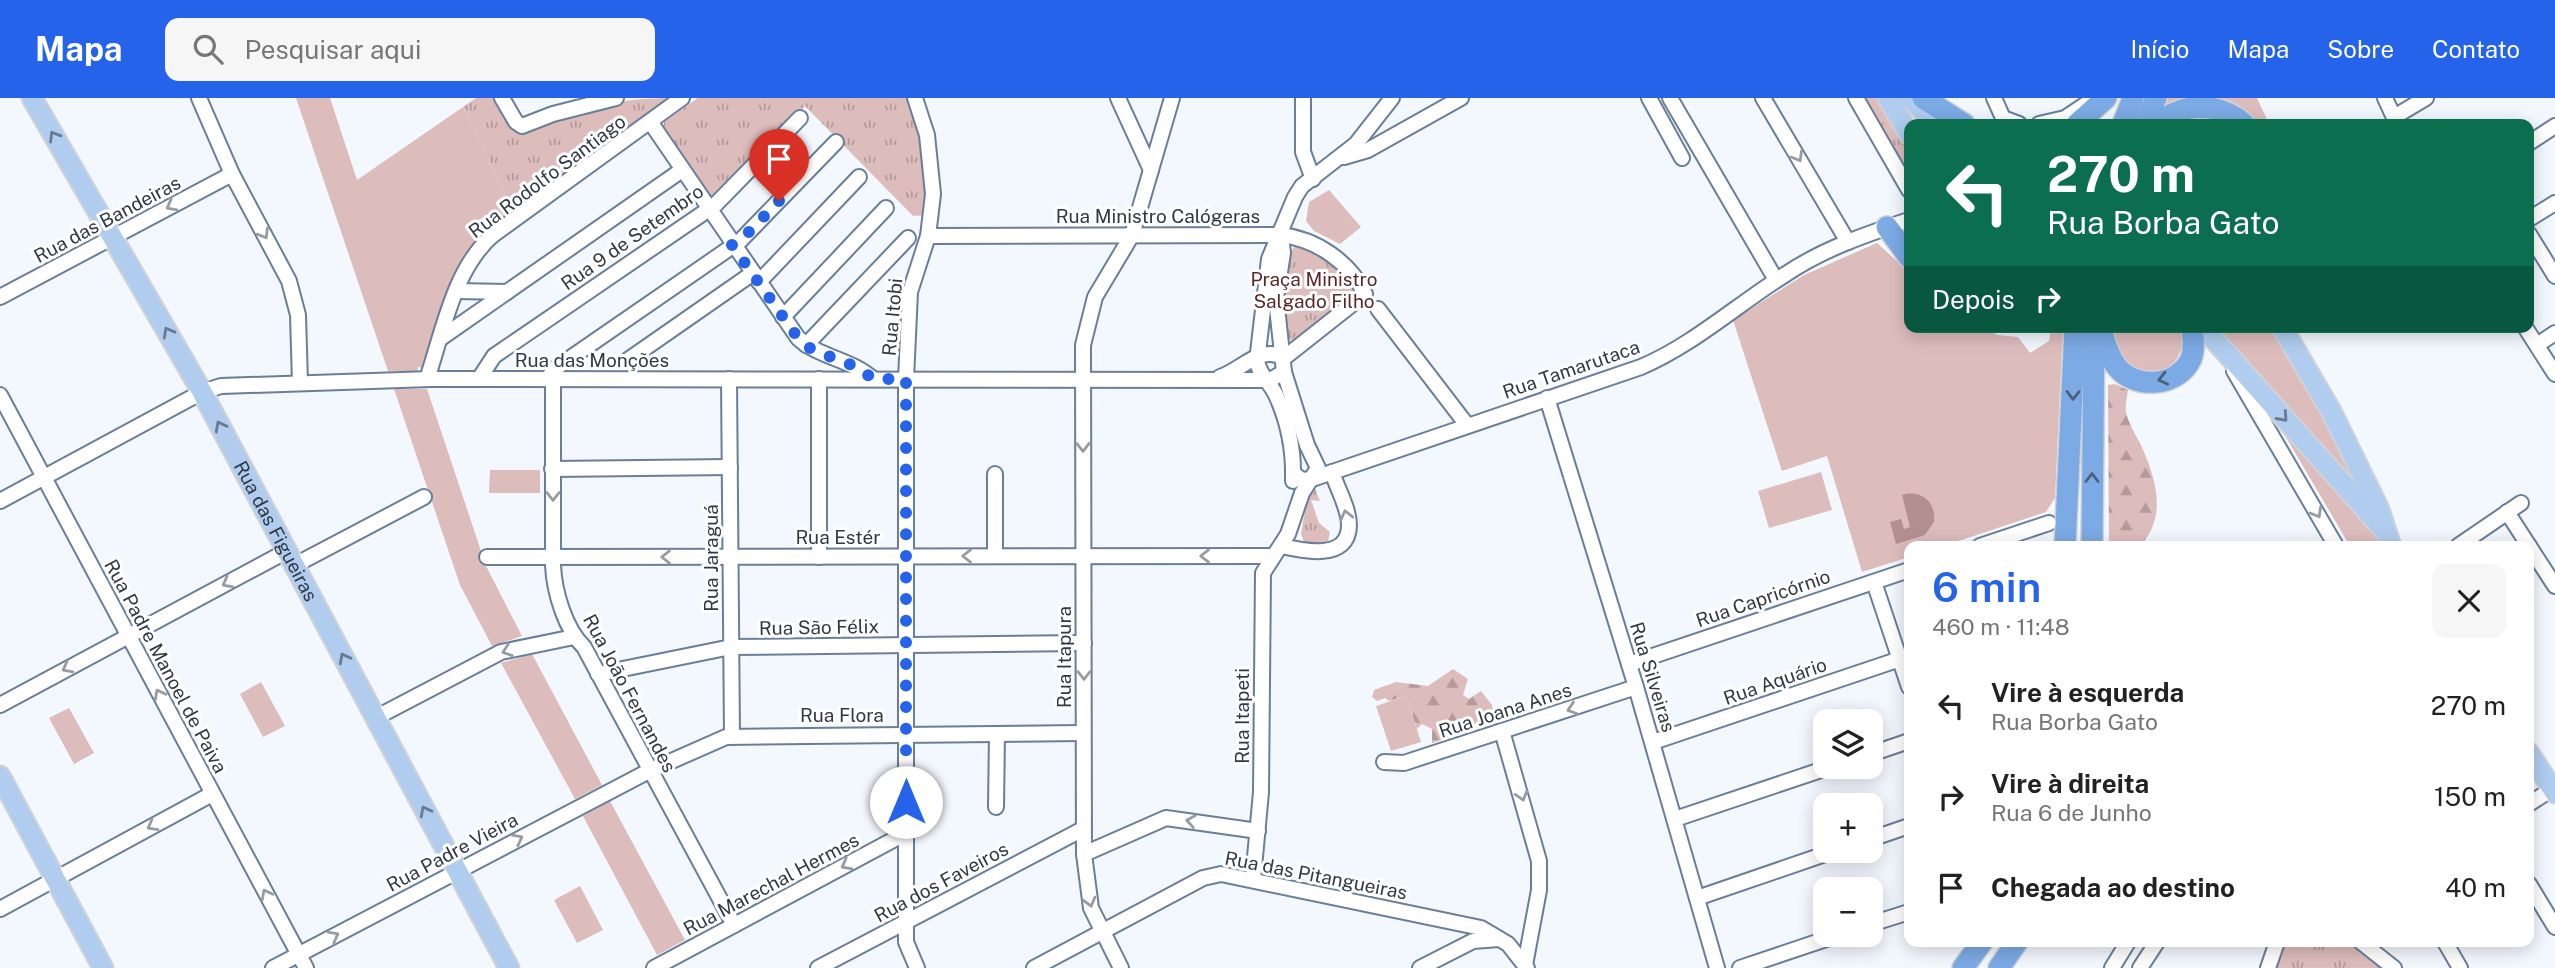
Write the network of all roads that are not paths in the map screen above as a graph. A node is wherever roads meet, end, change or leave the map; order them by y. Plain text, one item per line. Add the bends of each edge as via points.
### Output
1 (32, 98) edge
2 (199, 98) edge
3 (502, 98) edge
4 (616, 98) edge
5 (681, 98) edge
6 (915, 98) edge
7 (1118, 98) edge
8 (1171, 98) edge
9 (1303, 98) edge
10 (1392, 98) edge
11 (1461, 98) edge
12 (1649, 98) edge
13 (1670, 98) edge
14 (1763, 98) edge
15 (1856, 98) edge
16 (1888, 98) edge
17 (1910, 98) edge
18 (1923, 98) edge
19 (1994, 98) edge
20 (2092, 98) edge
21 (2106, 98) edge
22 (2133, 98) edge
23 (2156, 98) edge
24 (2385, 98) edge
25 (2426, 98) edge
26 (800, 118) dead end
27 (1932, 119) edge
28 (1956, 119) edge
29 (2006, 119) edge
30 (2057, 119) edge
31 (2084, 119) edge
32 (2125, 119) edge
33 (2147, 119) edge
34 (2166, 119) edge
35 (2238, 119) edge
36 (2395, 119) edge
37 (2399, 119) edge
38 (651, 123) junction
39 (1904, 125) edge
40 (2555, 125) edge
41 (1371, 127) junction
42 (1397, 135) junction
43 (2534, 140) edge
44 (836, 142) dead end
45 (1343, 157) junction
46 (1682, 158) dead end
47 (682, 170) junction
48 (1151, 170) junction
49 (232, 174) junction
50 (859, 177) dead end
51 (1312, 179) junction
52 (1904, 181) edge
53 (2555, 203) edge
54 (708, 208) junction
55 (886, 208) dead end
56 (2534, 216) edge
57 (1904, 222) edge
58 (1887, 227) junction
59 (1132, 235) junction
60 (1281, 235) junction
61 (114, 236) junction
62 (928, 236) junction
63 (908, 238) dead end
64 (1848, 242) junction
65 (2534, 242) edge
66 (732, 245) junction
67 (1904, 250) edge
68 (2555, 276) edge
69 (756, 278) junction
70 (1776, 280) junction
71 (457, 291) junction
72 (507, 292) junction
73 (0, 297) edge
74 (1378, 309) dead end
75 (783, 317) junction
76 (2076, 333) edge
77 (2097, 333) edge
78 (2100, 333) edge
79 (2192, 333) edge
80 (2208, 333) edge
81 (2286, 333) edge
82 (2529, 333) edge
83 (2555, 333) edge
84 (441, 338) junction
85 (806, 345) junction
86 (2537, 345) junction
87 (2221, 348) junction
88 (1257, 356) junction
89 (628, 360) dead end
90 (1284, 365) junction
91 (2555, 374) edge
92 (1213, 378) junction
93 (427, 379) junction
94 (479, 379) junction
95 (550, 379) junction
96 (729, 379) junction
97 (819, 379) junction
98 (873, 379) junction
99 (906, 379) junction
100 (1083, 379) junction
101 (1266, 380) junction
102 (300, 383) junction
103 (202, 392) junction
104 (0, 395) edge
105 (1546, 398) junction
106 (1467, 425) junction
107 (1314, 458) junction
108 (1293, 466) junction
109 (730, 467) junction
110 (552, 468) junction
111 (1337, 470) junction
112 (995, 474) dead end
113 (44, 477) junction
114 (1312, 479) junction
115 (424, 497) dead end
116 (0, 501) edge
117 (2521, 503) dead end
118 (2507, 512) junction
119 (1293, 515) junction
120 (2049, 523) dead end
121 (2388, 538) edge
122 (1995, 541) edge
123 (2065, 541) edge
124 (2092, 541) edge
125 (2333, 541) edge
126 (2465, 541) edge
127 (2526, 541) edge
128 (1278, 551) junction
129 (2534, 554) edge
130 (553, 556) junction
131 (819, 556) junction
132 (906, 556) junction
133 (995, 556) junction
134 (1084, 556) junction
135 (487, 557) dead end
136 (730, 557) junction
137 (291, 558) junction
138 (1904, 572) edge
139 (1874, 582) junction
140 (2555, 586) edge
141 (128, 636) junction
142 (574, 637) junction
143 (1084, 643) junction
144 (906, 645) junction
145 (731, 647) junction
146 (1904, 655) edge
147 (1904, 657) edge
148 (1629, 664) junction
149 (598, 674) junction
150 (1636, 687) junction
151 (0, 705) edge
152 (376, 718) junction
153 (1502, 731) junction
154 (1083, 733) junction
155 (907, 734) junction
156 (997, 734) junction
157 (732, 736) junction
158 (1653, 742) junction
159 (1904, 743) edge
160 (1883, 750) edge
161 (2534, 760) edge
162 (1384, 762) dead end
163 (649, 771) junction
164 (1813, 773) edge
165 (0, 776) edge
166 (2554, 790) edge
167 (212, 794) junction
168 (2534, 801) edge
169 (996, 807) dead end
170 (1675, 819) junction
171 (1904, 828) edge
172 (1083, 829) junction
173 (1258, 831) junction
174 (906, 833) junction
175 (1883, 835) edge
176 (1084, 854) junction
177 (1813, 858) edge
178 (457, 871) junction
179 (1253, 879) junction
180 (55, 880) junction
181 (2534, 892) edge
182 (1698, 898) junction
183 (0, 909) edge
184 (1904, 914) edge
185 (1883, 921) edge
186 (906, 922) junction
187 (734, 925) junction
188 (2555, 927) edge
189 (1460, 932) junction
190 (1101, 933) junction
191 (1813, 943) edge
192 (1978, 947) edge
193 (2014, 947) edge
194 (2125, 947) edge
195 (2154, 947) edge
196 (2275, 947) edge
197 (2367, 947) edge
198 (2447, 947) edge
199 (299, 954) junction
200 (2455, 964) edge
201 (1526, 967) edge
202 (103, 968) edge
203 (273, 968) edge
204 (306, 968) edge
205 (509, 968) edge
206 (654, 968) edge
207 (818, 968) edge
208 (916, 968) edge
209 (1034, 968) edge
210 (1121, 968) edge
211 (1420, 968) edge
212 (1717, 968) edge
213 (1740, 968) edge
214 (1963, 968) edge
215 (1999, 968) edge
216 (2112, 968) edge
217 (2140, 968) edge
218 (2268, 968) edge
219 (2394, 968) edge

61 -> 1 main road, Rua das Figueiras
2 - 49 street
3 - 4 street via 522,126
5 - 38 street, Rua Rodolfo Santiago
6 - 62 street, Rua Itobi via 933,173
7 - 48 street
8 - 48 street, Rua Itapura
9 - 51 street via 1303,152
10 - 41 street
11 - 42 street
12 - 46 street
13 - 70 street
14 -> 64 street
15 - 52 street
16 - 39 main road
17 - 27 main road
18 - 28 highway
19 - 29 street
20 - 30 street via 2072,115
21 - 31 highway
22 - 32 highway
23 - 33 highway
24 - 36 street
25 - 37 street
26 - 54 street, Rua 9 de Setembro
34 - 35 highway via 2179,111 2203,107
38 - 47 street
38 - 71 street, Rua Rodolfo Santiago via 483,244
40 - 43 street
41 - 42 street
41 - 45 street
42 - 45 street
44 - 66 street
45 - 51 street
47 - 54 street
47 - 72 street
48 - 59 street, Rua Itapura
49 -> 61 street, Rua das Bandeiras
49 -> 102 street via 293,294 299,325
50 - 69 street
51 - 60 street via 1295,197
53 - 56 street
54 - 66 street
54 - 94 street, Rua 9 de Setembro via 494,356
55 - 75 street
57 - 58 street, Rua Tamarutaca
58 - 64 street, Rua Tamarutaca
58 - 67 highway
59 - 60 street, Rua Ministro Calógeras
59 - 62 street, Rua Ministro Calógeras
59 - 100 street, Rua Itapura via 1090,310
60 - 88 street via 1266,273
60 - 90 street via 1276,298
60 - 90 street, Rua Ministro Calógeras via 1304,238 1331,254 1366,294
61 - 73 street, Rua das Bandeiras
103 -> 61 main road, Rua das Figueiras
62 - 99 street, Rua Itobi via 910,292
63 - 85 street
64 - 70 street, Rua Tamarutaca
65 - 68 street
66 - 69 street
66 - 95 street via 556,368
69 - 75 street
69 - 89 street
70 - 105 street, Rua Tamarutaca via 1659,359
71 - 72 street
71 - 84 street, Rua Rodolfo Santiago
72 - 84 street
74 - 106 street
75 - 85 street
76 -> 123 highway
124 -> 77 highway
79 -> 78 highway via 2193,354 2187,366 2177,376 2154,382 2136,380 2116,366
80 - 87 main road
81 - 121 main road via 2331,411 2379,509
82 - 86 street
83 - 86 street
84 - 93 street, Rua Rodolfo Santiago
85 - 98 street
86 - 91 street
87 -> 121 main road
87 -> 125 street
88 - 90 street via 1268,353
88 - 92 street, Rua das Monções via 1230,374
88 - 101 street
90 - 101 street via 1278,378
90 - 107 street
92 - 100 street, Rua das Monções
92 - 101 street, Rua das Monções
93 - 94 street, Rua das Monções
93 - 102 street, Rua das Monções
94 - 95 street, Rua das Monções
95 - 96 street, Rua das Monções
95 - 110 street, Rua João Fernandes
96 - 97 street, Rua das Monções
96 - 109 street, Rua Jaraguá
97 - 98 street, Rua das Monções
97 - 131 street
98 - 99 street, Rua das Monções
99 - 100 street, Rua das Monções
99 - 132 street, Rua Itobi
100 -> 134 street, Rua Itapura
101 - 108 street via 1293,444
102 - 103 street, Rua das Monções via 221,386
103 - 113 street, Rua das Monções
137 -> 103 main road, Rua das Figueiras
104 - 113 street, Rua Padre Manoel de Paiva
105 - 106 street, Rua Tamarutaca
105 - 148 street, Rua Silveiras
106 - 111 street, Rua Tamarutaca
107 - 108 street via 1304,453
107 - 111 street
107 - 114 street via 1317,471
108 - 114 street via 1302,480
108 - 119 street
109 - 110 street
109 - 136 street, Rua Jaraguá
110 -> 130 street, Rua João Fernandes
111 - 114 street, Rua Tamarutaca
128 -> 111 street, Rua Estér via 1323,552 1345,537 1348,519
112 - 133 street
113 - 116 street, Rua das Monções
113 - 141 street, Rua Padre Manoel de Paiva
114 - 119 street
115 - 137 street
117 - 118 street
118 - 126 street
118 - 127 street
119 - 128 street, Rua Itapeti
120 - 122 street
128 -> 134 street, Rua Estér
128 - 173 street, Rua Itapeti via 1262,580
129 - 140 street
130 - 135 street, Rua Estér
136 -> 130 street, Rua Estér
130 - 142 street, Rua João Fernandes via 555,582
131 - 132 street, Rua Estér
131 - 136 street, Rua Estér
133 -> 132 street, Rua Estér
132 - 144 street, Rua Itobi
133 - 134 street, Rua Estér
134 - 143 street, Rua Itapura
136 - 145 street, Rua Jaraguá
137 -> 141 street
152 -> 137 main road, Rua das Figueiras
138 - 139 street, Rua Capricórnio
139 - 146 street
139 - 148 street, Rua Capricórnio
141 -> 151 street
167 -> 141 street, Rua Padre Manoel de Paiva
142 - 149 street, Rua João Fernandes
142 -> 152 street via 501,652
143 - 144 street, Rua São Félix
143 -> 154 street, Rua Itapura
144 - 145 street, Rua São Félix
144 - 155 street, Rua Itobi
145 - 149 street, Rua São Félix
145 - 157 street, Rua Jaraguá
147 - 158 street, Rua Aquário
148 - 150 street, Rua Silveiras
149 - 163 street, Rua João Fernandes
150 -> 153 street, Rua Joana Anes
150 - 158 street, Rua Silveiras
178 -> 152 main road, Rua das Figueiras
153 - 162 street, Rua Joana Anes via 1404,763
153 -> 201 street via 1539,861 1539,890
154 - 156 street, Rua Flora
154 - 172 street, Rua Itapura
155 - 156 street, Rua Flora
155 - 157 street, Rua Flora
155 - 174 street, Rua Itobi
156 - 169 street
157 - 163 street, Rua Flora
158 - 170 street, Rua Silveiras
159 - 160 street
161 - 166 main road
178 -> 163 street, Rua Padre Vieira
163 - 187 street, Rua João Fernandes
164 - 170 street
165 - 180 main road
166 - 168 street
167 -> 180 street
199 -> 167 street, Rua Padre Manoel de Paiva
170 - 182 street, Rua Silveiras
171 - 175 street
172 - 176 street, Rua Itapura
172 - 186 street, Rua dos Faveiros
173 -> 176 street via 1166,818
173 - 179 street, Rua Itapeti
174 - 186 street, Rua Itobi
174 -> 187 street, Rua Marechal Hermes
176 -> 190 street, Rua Itapura via 1088,898
177 - 182 street
199 -> 178 street, Rua Padre Vieira
178 - 205 main road, Rua das Figueiras
179 - 189 street, Rua das Pitangueiras
179 - 190 street, Rua das Pitangueiras via 1212,875
180 - 183 street
180 - 202 main road
181 - 188 street
182 - 212 street, Rua Silveiras
184 - 185 street
186 - 207 street, Rua dos Faveiros
186 - 208 street, Rua Itobi via 907,949
187 - 206 street, Rua Marechal Hermes
189 - 201 street, Rua das Pitangueiras via 1504,940
189 - 211 street via 1447,954
190 - 209 street, Rua das Pitangueiras
190 - 210 street, Rua Itapura
191 - 213 street
192 - 214 highway
193 - 215 highway
194 - 216 street
195 - 217 street
196 - 218 street
197 - 219 street
198 - 200 street
199 - 203 street, Rua Padre Vieira
199 - 204 street, Rua Padre Manoel de Paiva

